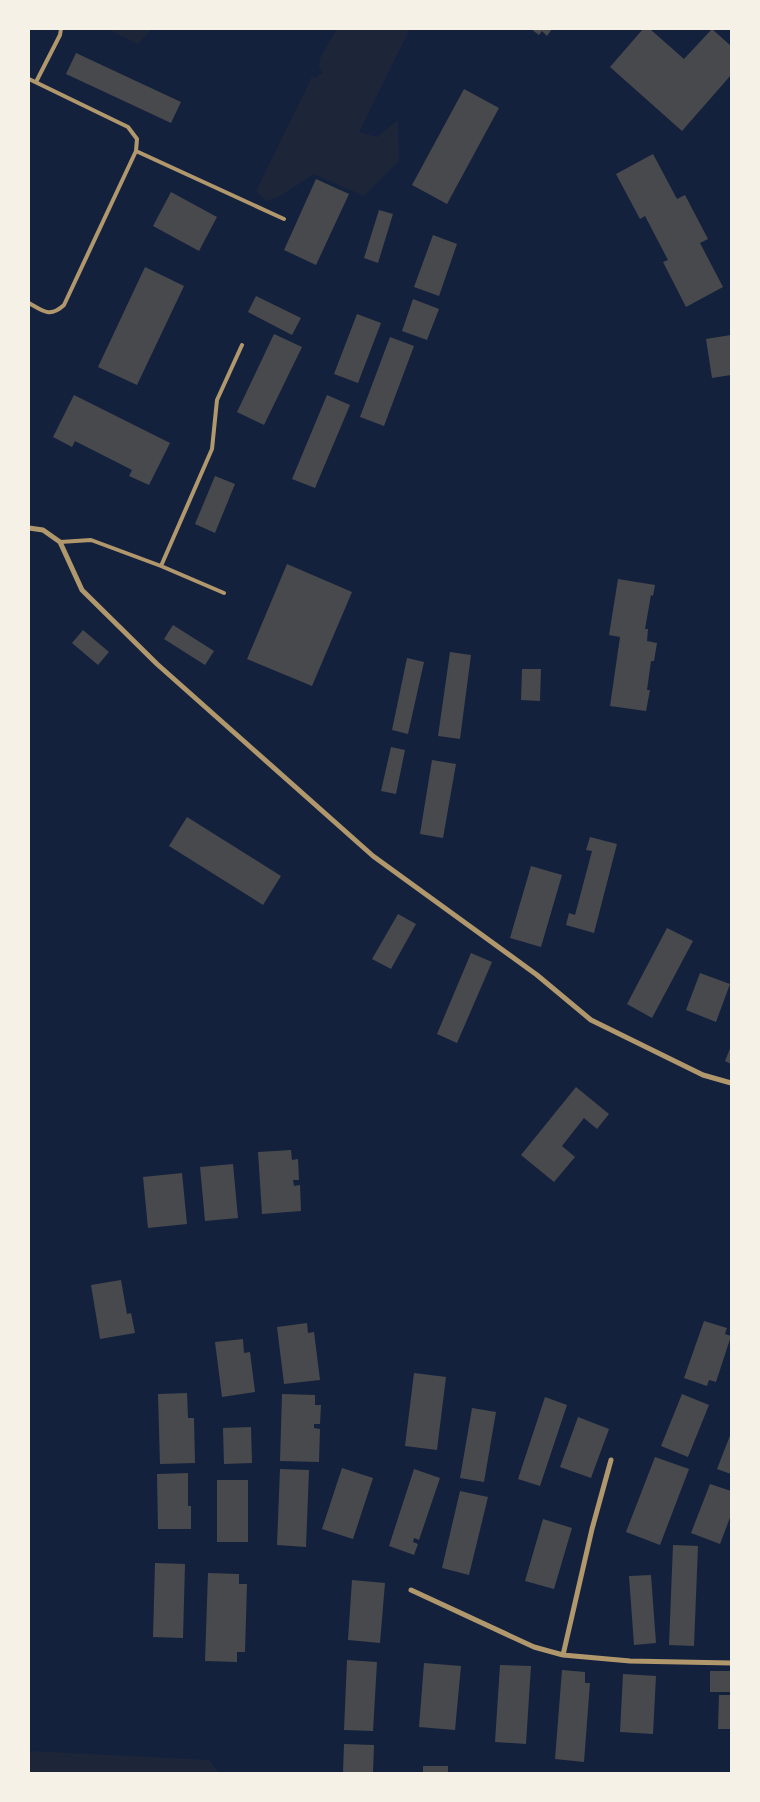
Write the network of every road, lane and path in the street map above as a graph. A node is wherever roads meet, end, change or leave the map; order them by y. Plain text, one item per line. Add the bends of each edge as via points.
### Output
1 (61, 29) edge
2 (29, 79) edge
3 (36, 82) junction
4 (136, 151) junction
5 (284, 219) dead end
6 (29, 303) edge
7 (242, 345) dead end
8 (29, 528) edge
9 (60, 542) junction
10 (161, 566) junction
11 (224, 593) dead end
12 (731, 1083) edge
13 (611, 1460) dead end
14 (411, 1590) dead end
15 (563, 1655) junction
16 (731, 1663) edge

1 - 3 lane
2 - 3 lane
3 - 4 lane via 128,127 137,139
4 - 5 lane
4 - 6 lane via 64,305 56,312 46,312
7 - 10 lane via 217,400 212,449
8 - 9 street via 43,530
9 - 10 lane via 91,540
9 - 12 street via 82,590 172,677 373,856 536,975 591,1020 703,1075
10 - 11 lane
13 - 15 street
14 - 15 street via 534,1647
15 - 16 street via 630,1661

